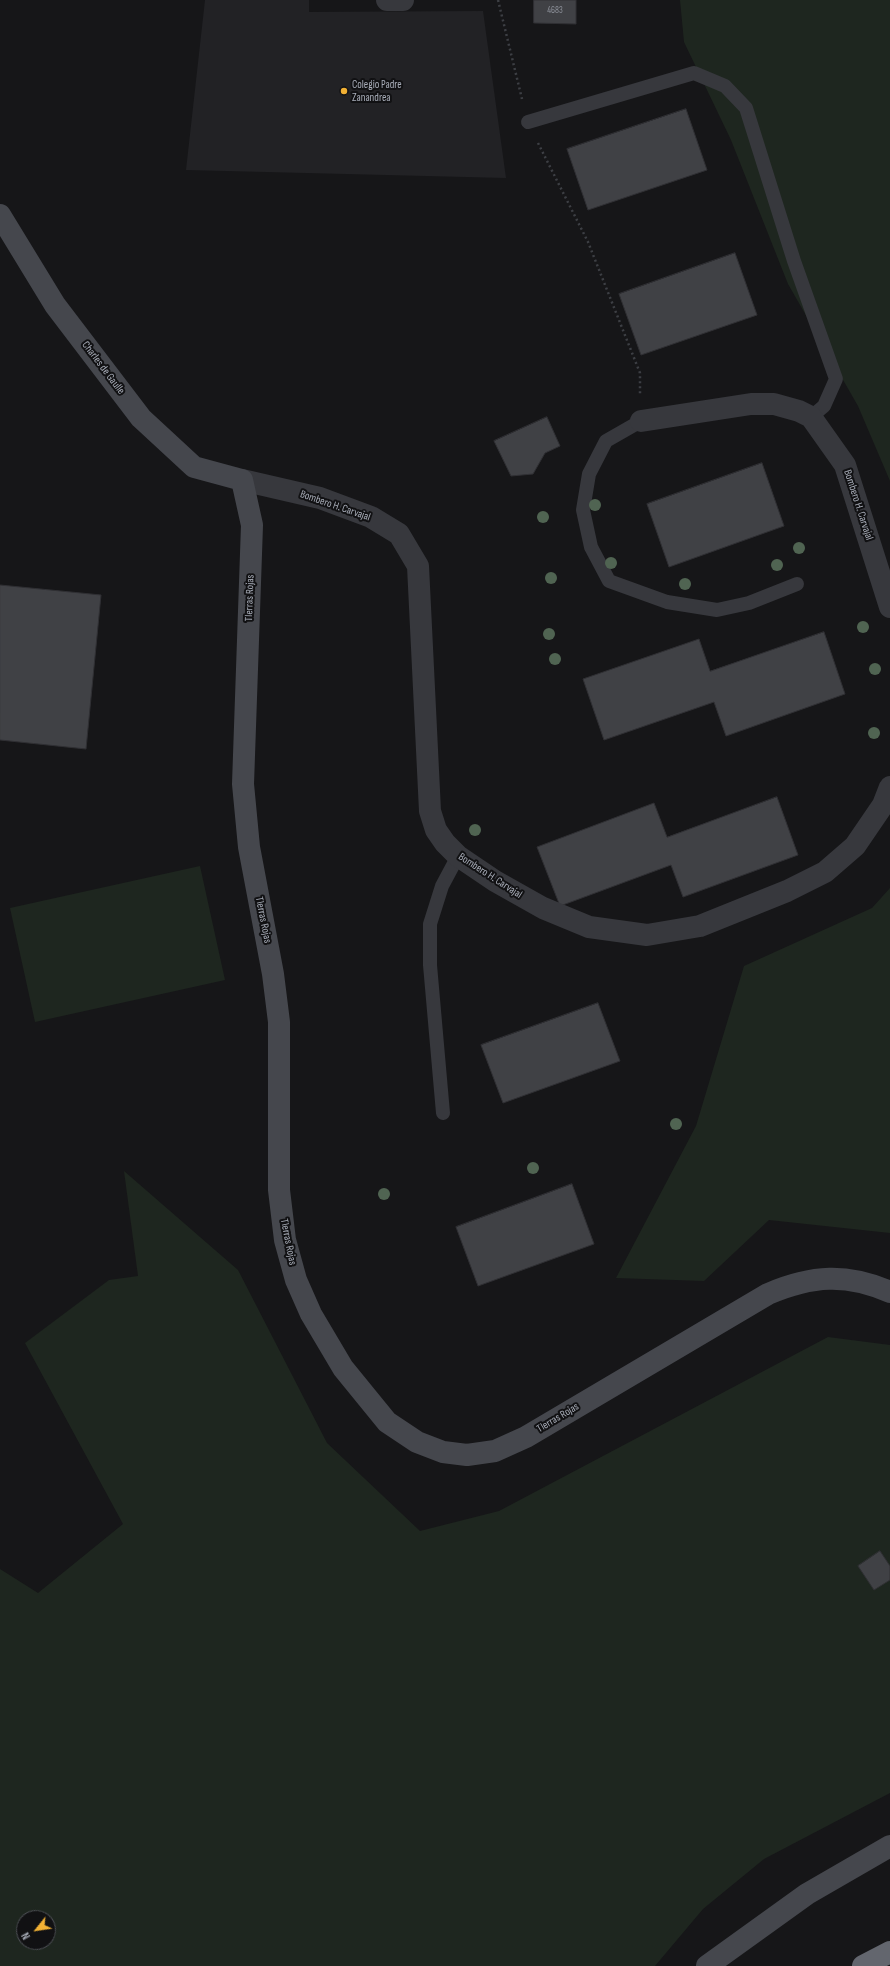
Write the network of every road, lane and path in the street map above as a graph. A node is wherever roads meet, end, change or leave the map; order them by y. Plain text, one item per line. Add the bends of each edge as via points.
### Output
1 (387, 0) edge
2 (403, 0) edge
3 (498, 0) edge
4 (528, 122) junction
5 (0, 215) edge
6 (811, 417) junction
7 (641, 420) junction
8 (242, 480) junction
9 (797, 584) dead end
10 (890, 607) edge
11 (890, 787) edge
12 (458, 856) junction
13 (443, 1113) dead end
14 (890, 1292) edge
15 (890, 1846) edge
16 (890, 1952) edge
17 (707, 1966) edge
18 (864, 1966) edge

1 - 2 street
3 - 4 path
4 - 6 lane via 694,73 725,86 746,108 794,260 836,379 824,406
4 - 7 path via 588,242 640,373
5 - 8 street, Charles de Gaulle via 55,305 142,418 194,467
6 - 7 street via 774,404 751,404
6 - 10 street, Bombero H. Carvajal via 845,465
7 - 9 lane via 606,441 590,474 583,510 591,547 609,581 667,602 717,610 749,603
8 - 12 street, Bombero H. Carvajal via 320,498 371,517 399,534 418,566 430,811 436,830
8 - 14 street, TIerras Rojas via 252,525 243,784 249,847 273,974 279,1022 279,1190 285,1240 296,1280 311,1314 343,1368 387,1422 417,1442 443,1452 467,1455 495,1451 526,1437 786,1286 827,1278 848,1279 869,1283
11 - 12 street, Bombero H. Carvajal via 883,805 855,846 825,872 787,892 700,926 647,935 589,927 543,908 495,881
12 - 13 lane via 442,886 430,924 430,965
15 - 17 street via 807,1894
16 - 18 highway

